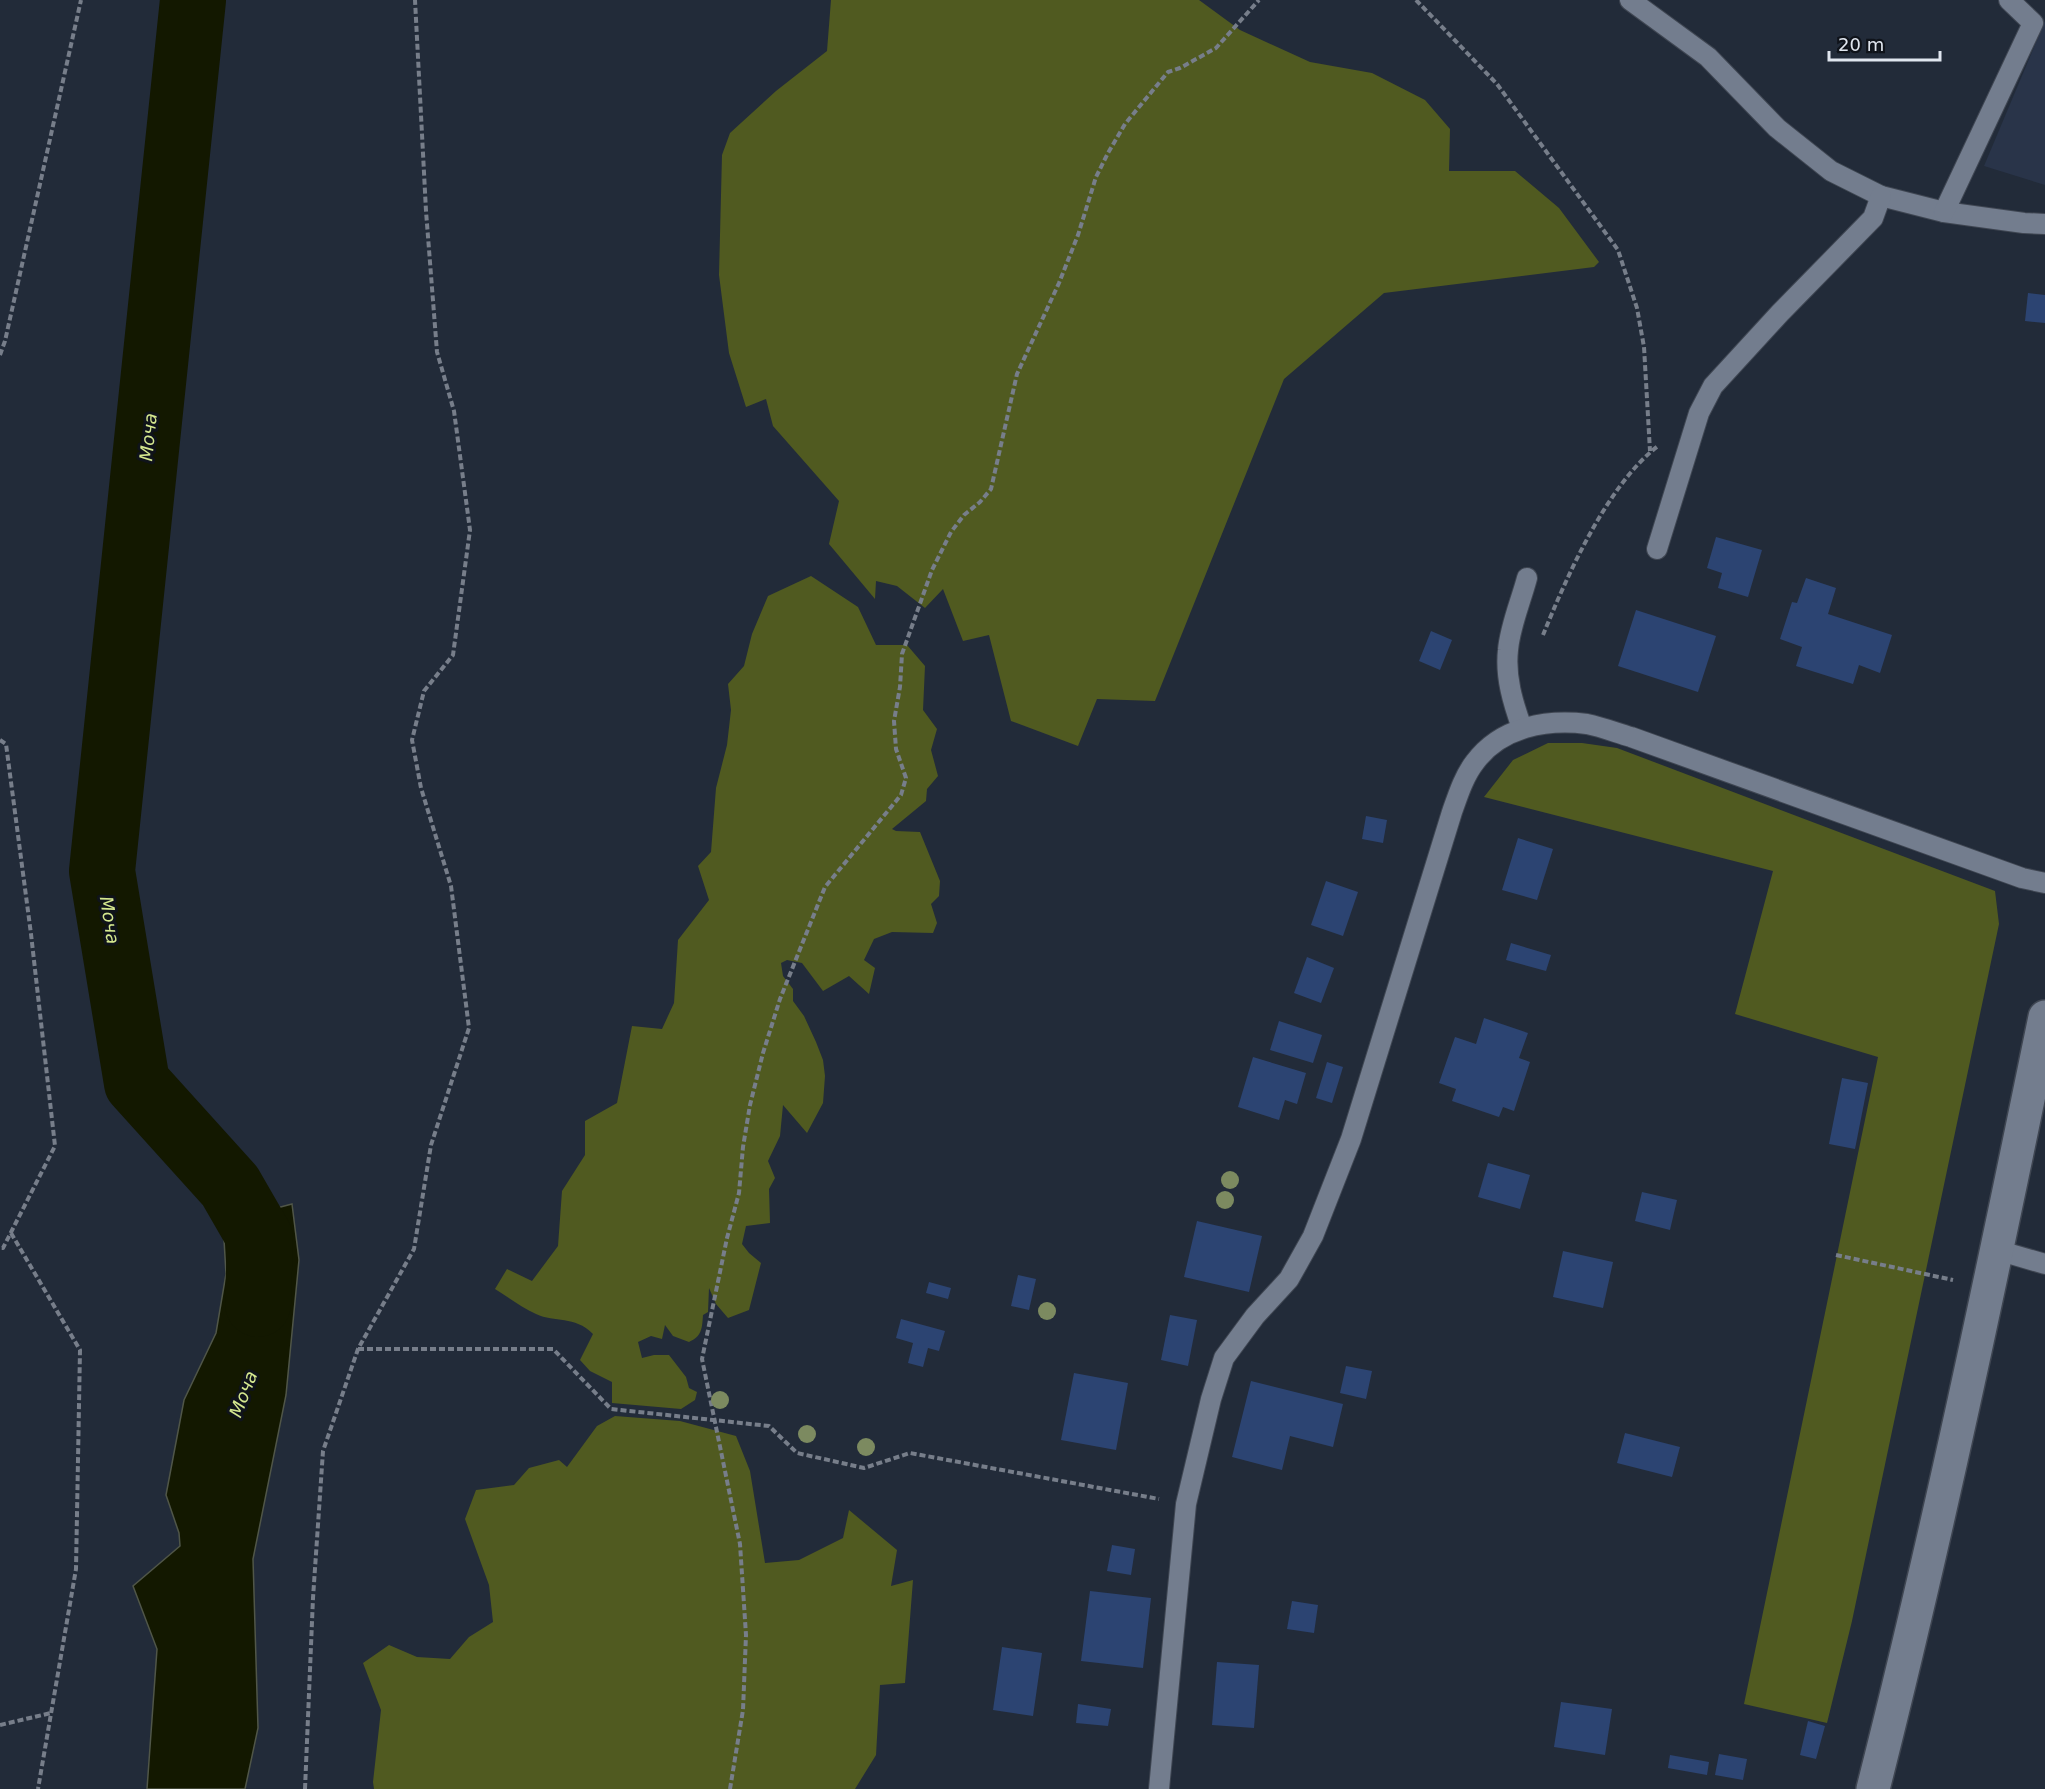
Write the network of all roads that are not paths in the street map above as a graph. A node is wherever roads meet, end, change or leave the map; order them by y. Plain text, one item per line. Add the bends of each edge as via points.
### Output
1 (1630, 0) edge
2 (2009, 0) edge
3 (1881, 196) junction
4 (1944, 212) junction
5 (2045, 224) edge
6 (1657, 549) dead end
7 (1527, 578) dead end
8 (1522, 728) junction
9 (2045, 883) edge
10 (2045, 1017) edge
11 (1997, 1250) junction
12 (2045, 1264) edge
13 (1159, 1789) edge
14 (1873, 1789) edge

1 - 3 lane via 1708,57 1777,128 1822,164
2 - 4 lane via 2033,23
3 - 4 lane
3 - 6 lane via 1873,218 1713,386 1699,413
4 - 5 lane
7 - 8 lane via 1508,649 1513,704
8 - 9 lane via 1552,723 1587,724 1631,737
8 - 13 lane via 1496,741 1475,762 1460,788 1351,1139 1313,1236 1289,1279 1224,1358 1186,1504
10 - 11 main road
11 - 12 lane
11 - 14 main road via 1914,1628

